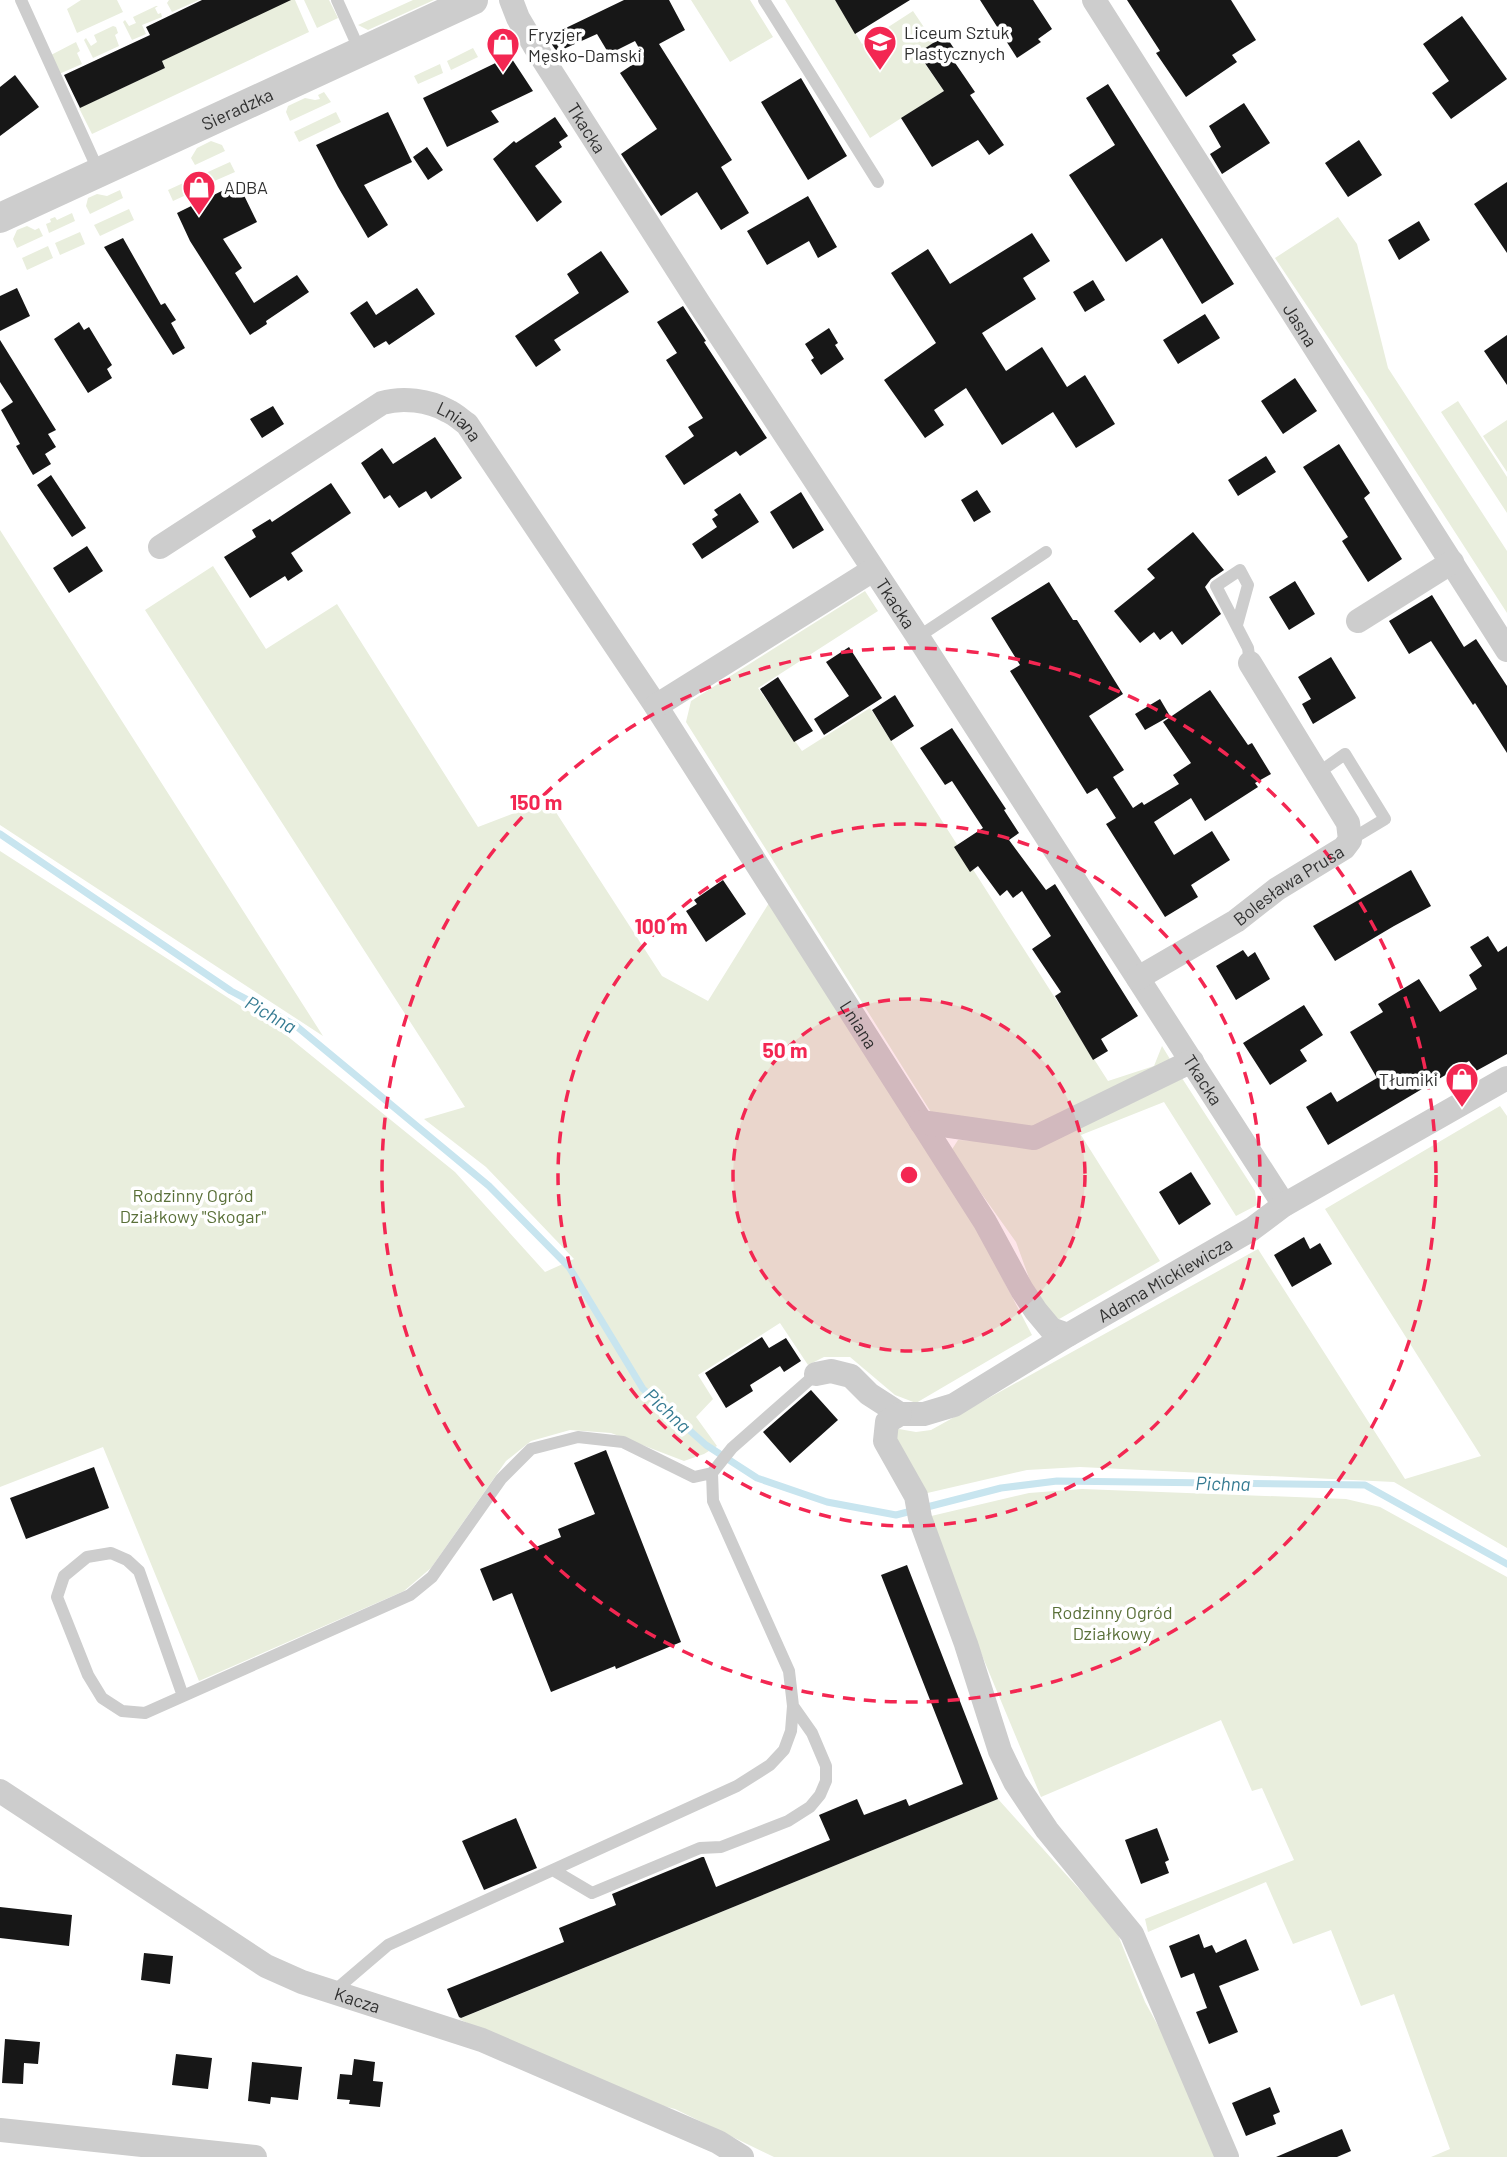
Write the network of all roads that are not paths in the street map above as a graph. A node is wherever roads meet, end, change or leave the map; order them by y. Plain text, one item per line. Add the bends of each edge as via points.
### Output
1 (21, 0) edge
2 (337, 0) edge
3 (474, 0) edge
4 (512, 0) edge
5 (764, 0) edge
6 (1094, 0) edge
7 (360, 51) junction
8 (99, 172) junction
9 (878, 182) dead end
10 (0, 218) edge
11 (160, 547) dead end
12 (1046, 552) dead end
13 (1452, 562) junction
14 (873, 570) junction
15 (1358, 621) dead end
16 (1237, 625) dead end
17 (918, 637) junction
18 (1507, 650) edge
19 (1263, 672) joint
20 (656, 706) junction
21 (1318, 773) junction
22 (1350, 840) junction
23 (1138, 978) junction
24 (1192, 1061) junction
25 (1507, 1077) edge
26 (921, 1122) junction
27 (1284, 1205) junction
28 (1068, 1335) junction
29 (816, 1374) joint
30 (900, 1414) junction
31 (712, 1473) junction
32 (183, 1696) junction
33 (793, 1706) junction
34 (0, 1791) edge
35 (553, 1870) junction
36 (333, 1992) junction
37 (0, 2130) edge
38 (255, 2157) edge
39 (742, 2157) edge
40 (1227, 2157) edge

1 - 8 lane
2 - 7 lane
3 - 7 street, Sieradzka
4 - 14 street, Tkacka via 541,57
5 - 9 lane
6 - 13 street, Jasna
7 - 8 street, Sieradzka
8 - 10 street, Sieradzka
11 - 20 street, Lniana via 382,403 396,399 438,407 467,424
12 - 17 lane
13 - 15 street
13 - 18 street, Jasna
14 - 17 street, Tkacka
14 - 20 street
16 - 19 lane
17 - 23 street, Tkacka
19 - 21 street, Bolesława Prusa
20 - 26 street, Lniana
21 - 22 street, Bolesława Prusa via 1348,823
21 - 22 lane via 1345,754 1385,819
22 - 23 street, Bolesława Prusa via 1236,921
23 - 24 street, Tkacka
24 - 26 street via 1034,1138
24 - 27 street, Tkacka
25 - 27 street, Adama Mickiewicza
26 - 28 street, Lniana via 1036,1311 1051,1329
27 - 28 street, Adama Mickiewicza via 1252,1229
28 - 30 street, Adama Mickiewicza via 954,1405 925,1414
29 - 30 street via 831,1371 851,1376
29 - 31 lane via 732,1448
30 - 40 street via 887,1422 886,1441 918,1507 1000,1751 1047,1830 1132,1934
31 - 32 lane via 694,1477 623,1442 578,1437 531,1449 501,1479 432,1577 410,1595
31 - 33 lane via 713,1501 789,1671
32 - 32 lane via 145,1713 122,1711 102,1698 57,1597 64,1576 87,1557 111,1553 139,1571
33 - 35 lane via 784,1750 769,1765 737,1786
33 - 35 lane via 812,1733 826,1766 826,1781 810,1807 788,1821 721,1847 700,1848 592,1893
34 - 36 street, Kacza via 266,1966
35 - 36 lane via 388,1945
36 - 39 street, Kacza via 482,2040 718,2142
37 - 38 street

